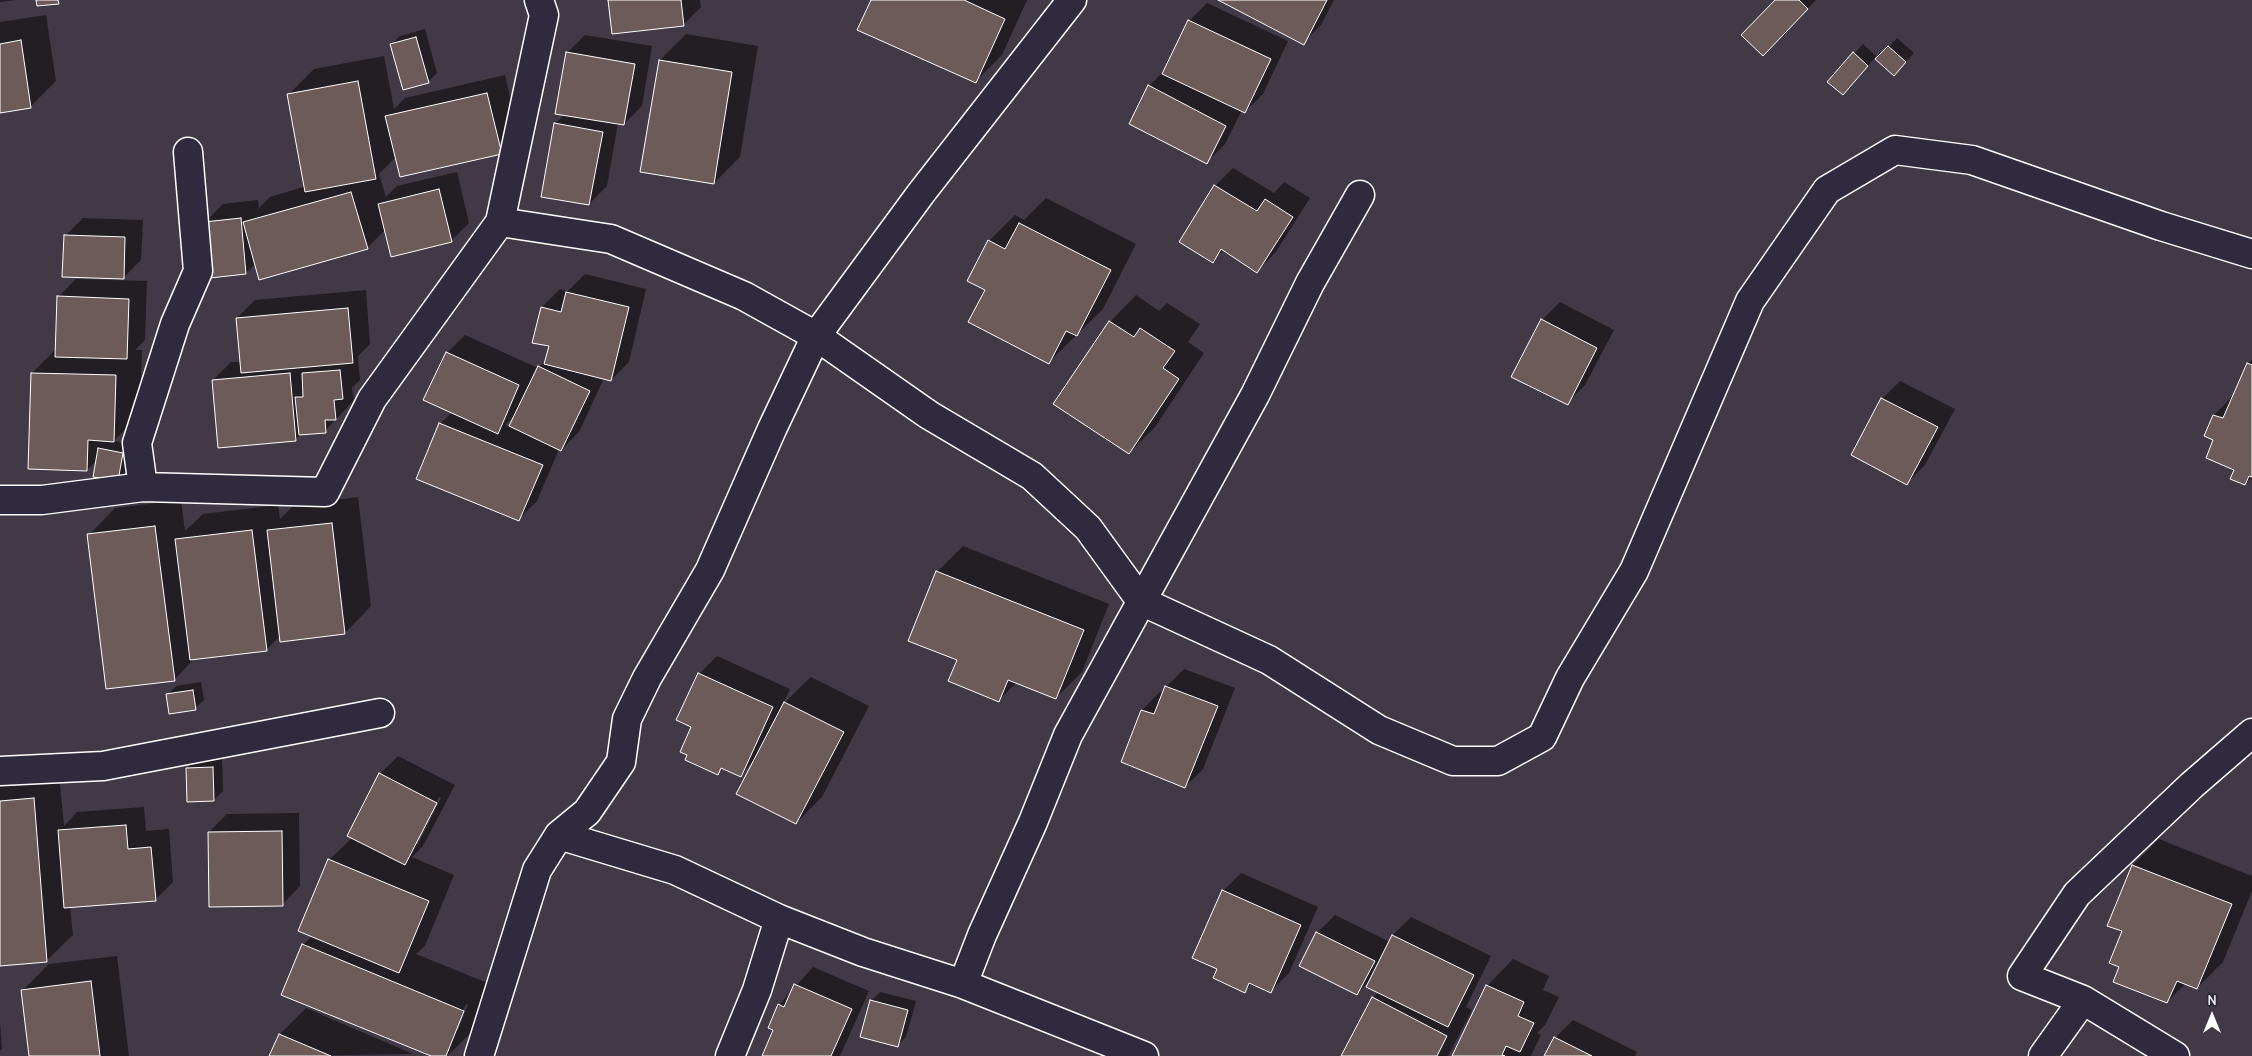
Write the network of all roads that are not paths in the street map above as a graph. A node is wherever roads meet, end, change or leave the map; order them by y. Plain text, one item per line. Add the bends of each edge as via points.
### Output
1 (539, 0) edge
2 (1072, 0) edge
3 (188, 152) dead end
4 (1360, 195) dead end
5 (500, 222) junction
6 (2252, 254) edge
7 (816, 336) junction
8 (142, 487) junction
9 (0, 500) edge
10 (1141, 601) junction
11 (380, 713) dead end
12 (2252, 733) edge
13 (0, 771) edge
14 (559, 835) junction
15 (779, 919) junction
16 (963, 984) junction
17 (2083, 1000) junction
18 (479, 1056) edge
19 (730, 1056) edge
20 (1144, 1056) edge
21 (2042, 1056) edge
22 (2175, 1056) edge

1 - 5 street via 544,15
2 - 7 street via 922,192
3 - 8 street via 198,271 175,324 137,443
4 - 10 street via 1310,284 1255,395
5 - 7 street via 610,239 744,296
5 - 8 street via 372,398 325,492
6 - 10 street via 1972,160 1895,150 1827,190 1750,302 1634,571 1570,678 1542,737 1498,761 1453,761 1379,730 1269,660
7 - 10 street via 928,415 1032,476 1088,528
7 - 14 street via 710,570 627,719 621,762 587,812
8 - 9 street via 42,500
10 - 16 street via 1068,735
11 - 13 street via 103,766
12 - 17 street via 2192,785 2078,894 2022,976
14 - 15 street via 675,870
14 - 18 street via 538,870
15 - 16 street via 863,952
15 - 19 street via 757,990
16 - 20 street
17 - 21 street
17 - 22 street

